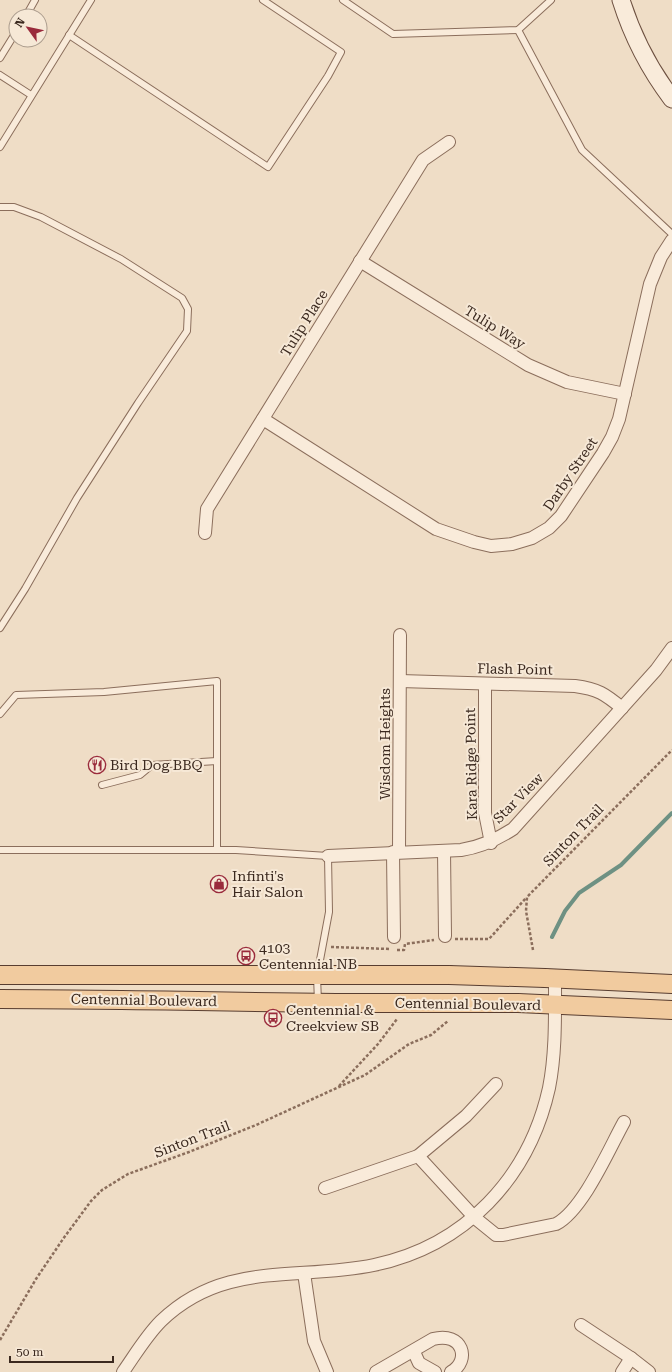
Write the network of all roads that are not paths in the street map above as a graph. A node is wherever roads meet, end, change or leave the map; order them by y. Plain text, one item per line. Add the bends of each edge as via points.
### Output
1 (91, 0) edge
2 (263, 0) edge
3 (343, 0) edge
4 (551, 0) edge
5 (621, 0) edge
6 (518, 30) junction
7 (69, 35) junction
8 (8, 45) edge
9 (0, 58) edge
10 (0, 75) edge
11 (31, 95) junction
12 (672, 99) edge
13 (449, 142) dead end
14 (0, 147) edge
15 (0, 207) edge
16 (672, 234) edge
17 (672, 240) edge
18 (360, 261) junction
19 (625, 394) junction
20 (263, 419) junction
21 (205, 533) dead end
22 (0, 628) edge
23 (400, 635) dead end
24 (672, 648) edge
25 (400, 681) junction
26 (484, 684) junction
27 (622, 708) junction
28 (0, 714) edge
29 (217, 761) junction
30 (102, 785) dead end
31 (491, 843) junction
32 (0, 850) edge
33 (217, 850) junction
34 (444, 851) junction
35 (396, 852) junction
36 (328, 856) junction
37 (394, 937) dead end
38 (445, 939) road end
39 (0, 975) edge
40 (317, 976) junction
41 (550, 978) junction
42 (672, 984) edge
43 (0, 999) edge
44 (318, 1004) junction
45 (555, 1005) junction
46 (672, 1010) edge
47 (496, 1084) dead end
48 (624, 1122) dead end
49 (418, 1156) junction
50 (325, 1188) dead end
51 (475, 1218) junction
52 (304, 1273) junction
53 (581, 1325) dead end
54 (414, 1352) junction
55 (631, 1358) junction
56 (123, 1372) edge
57 (328, 1372) edge
58 (376, 1372) edge
59 (435, 1372) edge
60 (451, 1372) edge
61 (622, 1372) edge
62 (649, 1372) edge

1 - 7 lane
2 - 7 lane via 341,52 268,167
3 - 6 lane via 393,34
4 - 6 lane
5 - 12 street via 641,48
6 - 16 lane via 582,150
7 - 11 lane
8 - 9 lane
10 - 11 lane
11 - 14 lane
13 - 18 street, Tulip Place via 423,160
15 - 22 lane via 14,207 41,217 121,259 182,298 188,309 187,331 138,402
17 - 19 street, Darby Street via 661,257 650,284
18 - 19 street, Tulip Way via 528,365 567,382
18 - 20 street, Tulip Place
19 - 20 street, Darby Street via 612,437 561,516 549,528 532,538 498,545 474,542 436,529
20 - 21 street, Tulip Place via 207,509
23 - 25 street, Wisdom Heights
24 - 27 street, Star View
25 - 26 street, Flash Point
25 - 35 street, Wisdom Heights
26 - 27 street, Flash Point via 593,688 603,692
26 - 31 street, Kara Ridge Point via 485,814
27 - 31 street, Star View via 513,829
28 - 29 lane via 16,695 104,692 217,681
29 - 30 lane via 152,766 140,775
29 - 33 lane
31 - 34 street, Star View
32 - 33 lane
33 - 36 lane
34 - 35 street, Star View
34 - 38 street
35 - 36 street, Star View
35 - 37 street, Wisdom Heights
36 - 40 lane via 329,912
39 - 40 main road, Centennial Boulevard
40 - 41 main road, Centennial Boulevard, bridge via 449,975
40 - 44 lane
41 - 42 main road, Centennial Boulevard
41 - 45 street
43 - 44 main road, Centennial Boulevard
44 - 45 main road, Centennial Boulevard, bridge
45 - 46 main road, Centennial Boulevard
45 - 51 street via 551,1073 538,1123 523,1158 509,1179
47 - 49 street via 466,1116
48 - 51 street via 589,1186 564,1220 556,1224 496,1235
49 - 50 street
49 - 51 street
51 - 52 street via 436,1242 395,1259 352,1268
52 - 56 street via 254,1276 233,1280 204,1291 173,1310 160,1322
52 - 57 street via 314,1341
53 - 55 street
54 - 58 street
54 - 59 street via 419,1363
54 - 60 street via 433,1339 449,1337 461,1348 462,1357 459,1365
55 - 61 street
55 - 62 street

